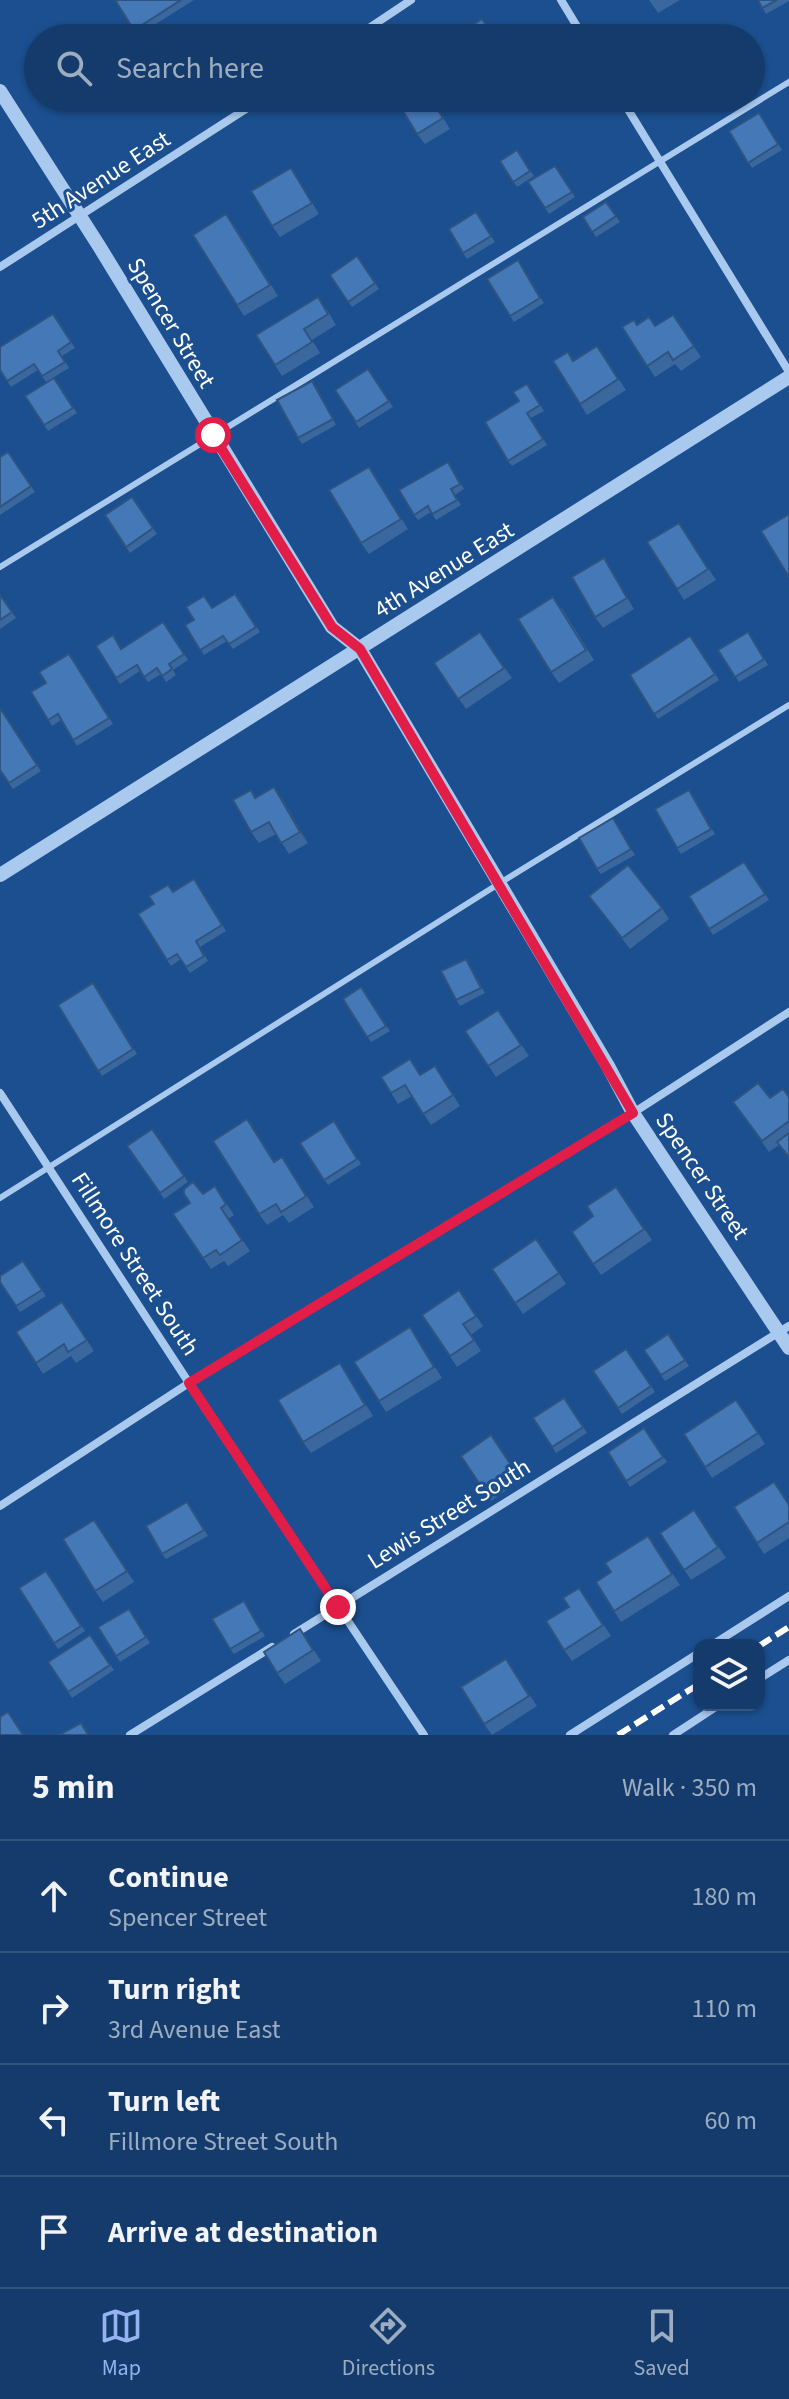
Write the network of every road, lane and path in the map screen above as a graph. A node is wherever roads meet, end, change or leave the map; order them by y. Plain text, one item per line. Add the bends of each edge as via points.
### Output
1 (411, 0) edge
2 (561, 0) edge
3 (375, 24) edge
4 (576, 24) edge
5 (789, 82) edge
6 (0, 91) edge
7 (765, 96) edge
8 (242, 112) edge
9 (630, 112) edge
10 (739, 112) edge
11 (659, 160) junction
12 (80, 218) junction
13 (0, 267) edge
14 (789, 374) edge
15 (213, 435) junction
16 (0, 567) edge
17 (360, 649) junction
18 (789, 705) edge
19 (0, 875) edge
20 (500, 883) junction
21 (789, 1012) edge
22 (0, 1093) edge
23 (633, 1113) junction
24 (49, 1168) junction
25 (0, 1198) edge
26 (784, 1329) edge
27 (789, 1348) edge
28 (189, 1383) junction
29 (0, 1506) edge
30 (789, 1596) edge
31 (338, 1607) junction
32 (721, 1639) edge
33 (693, 1657) edge
34 (789, 1660) edge
35 (765, 1675) edge
36 (710, 1711) edge
37 (130, 1735) edge
38 (424, 1735) edge
39 (570, 1735) edge
40 (673, 1735) edge

1 - 3 street
2 - 4 street
5 - 7 lane
6 - 12 street, Spencer Street
8 - 12 street, 5th Avenue East
9 - 11 street
10 - 11 lane
11 - 14 street
11 - 15 lane
12 - 13 street, 5th Avenue East
12 - 15 street, Spencer Street
14 - 17 street, 4th Avenue East
15 - 16 lane
15 - 17 street, Spencer Street via 332,627
17 - 19 street, 4th Avenue East
17 - 20 street, Spencer Street
18 - 20 lane
20 - 23 street, Spencer Street
20 - 24 lane
21 - 23 street
22 - 24 street, Fillmore Street South
23 - 26 street, Spencer Street
23 - 28 street
24 - 25 lane
24 - 28 street, Fillmore Street South
26 - 27 street, Spencer Street
26 - 31 street, Lewis Street South
28 - 29 street
28 - 31 street, Fillmore Street South
30 - 32 street
31 - 37 street, Lewis Street South
31 - 38 street, Fillmore Street South
33 - 39 street
34 - 35 street
36 - 40 street

